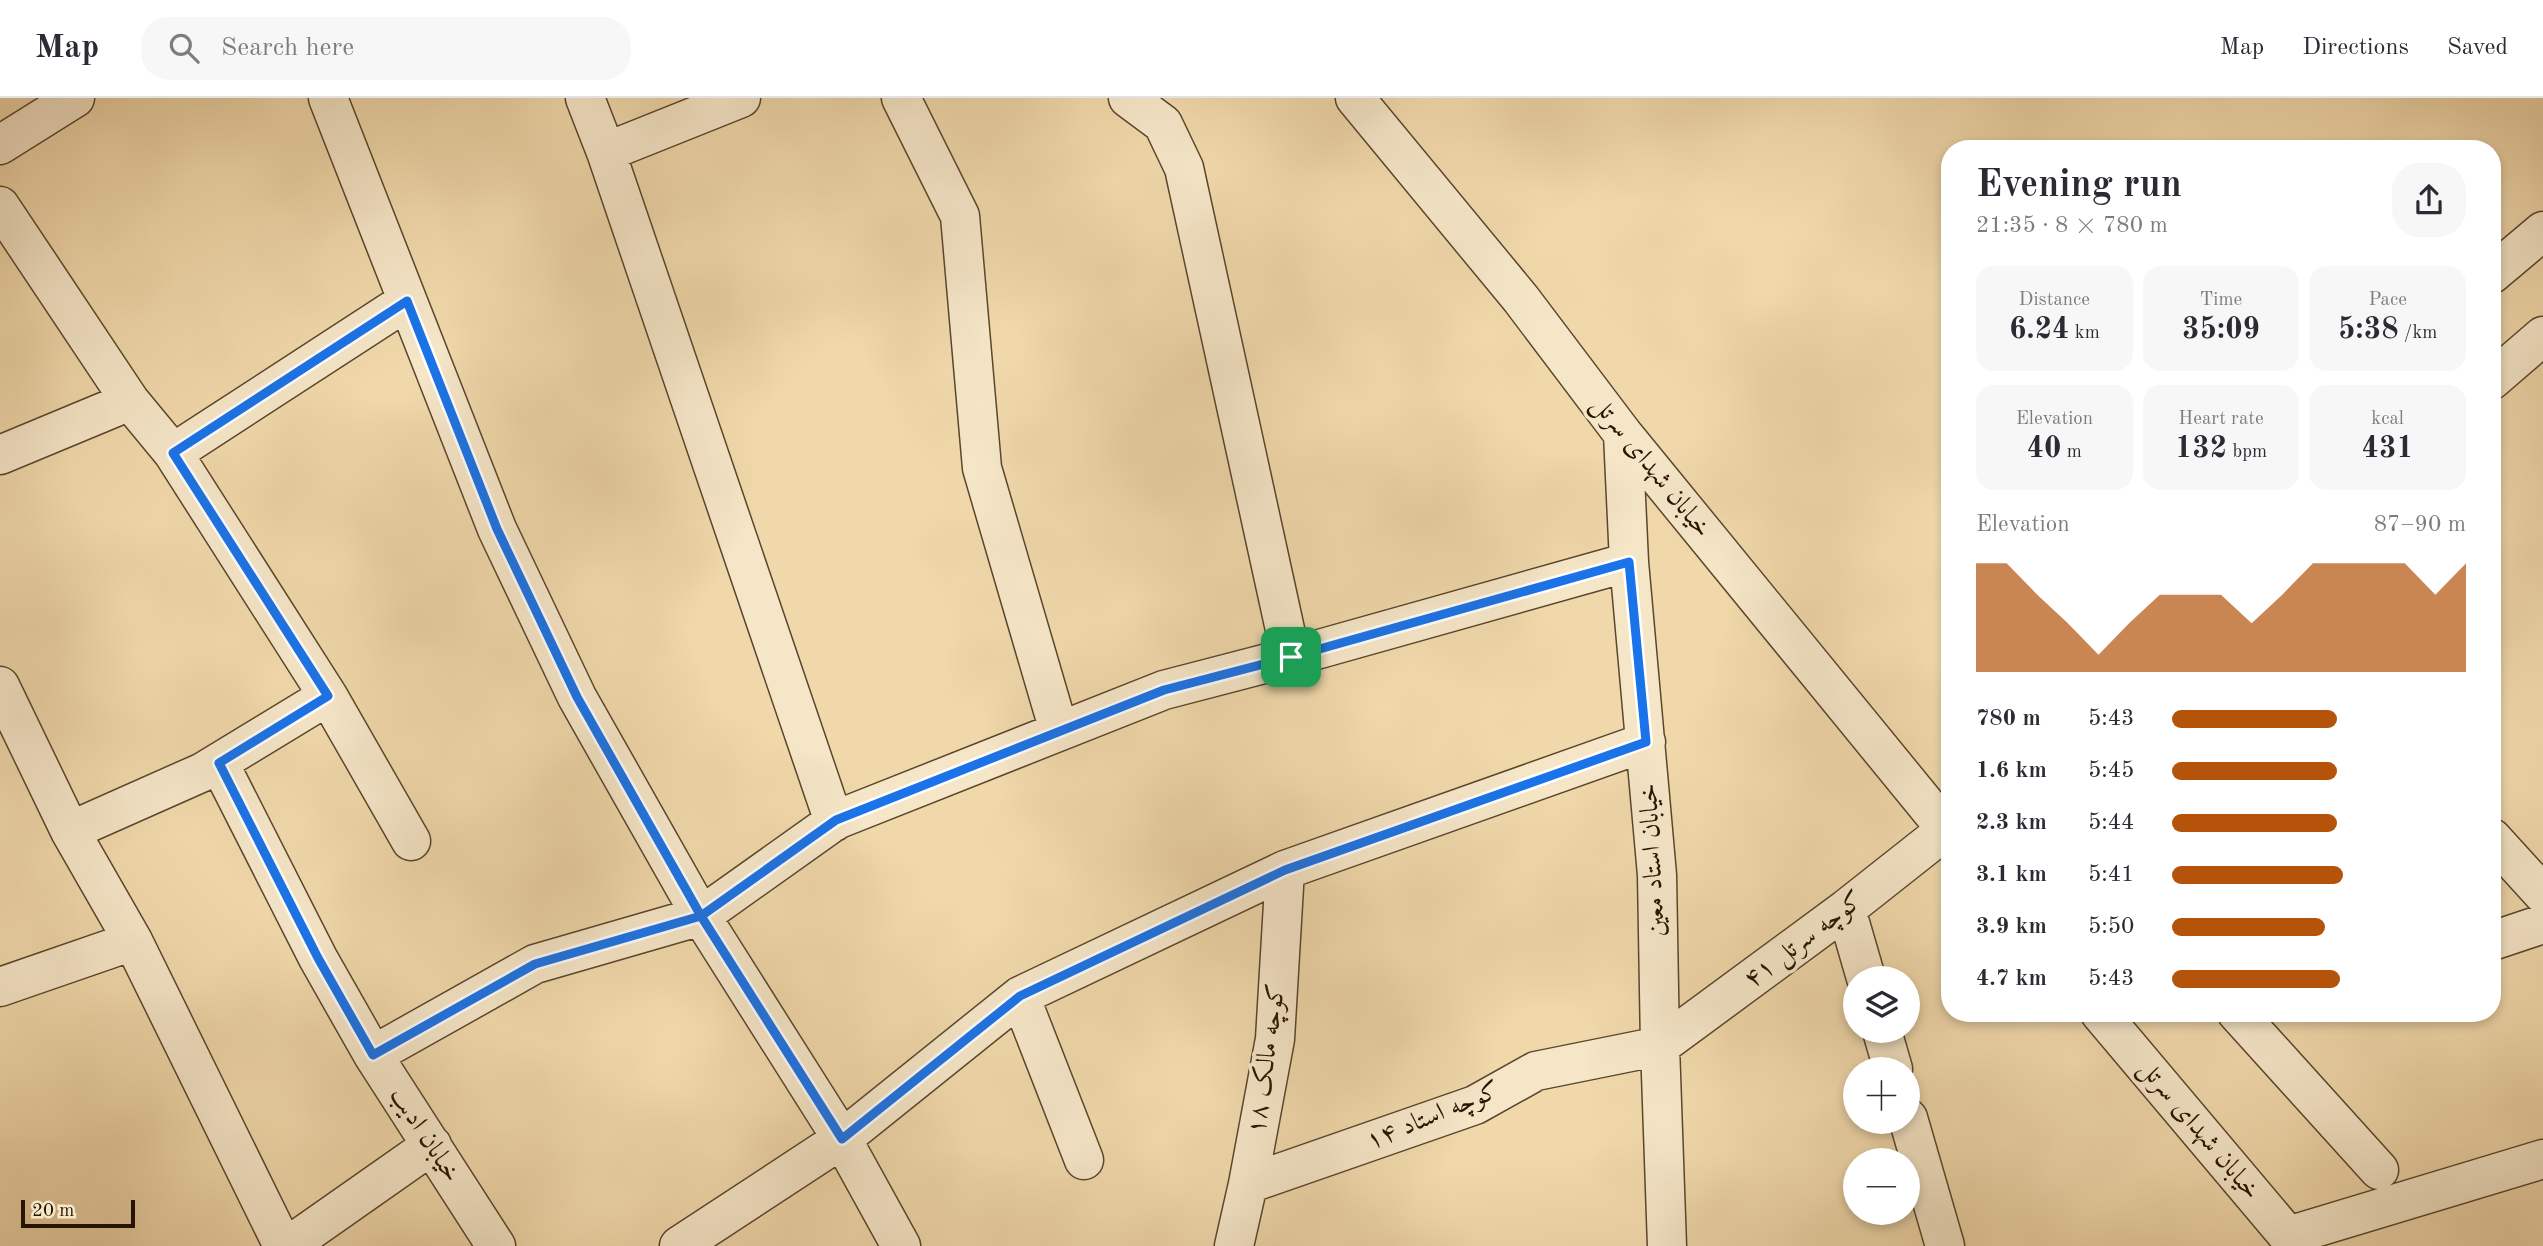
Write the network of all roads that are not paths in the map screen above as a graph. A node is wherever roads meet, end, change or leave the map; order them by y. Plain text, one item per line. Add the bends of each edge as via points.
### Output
1 (75, 98) edge
2 (328, 98) edge
3 (585, 98) edge
4 (741, 98) edge
5 (901, 98) edge
6 (1128, 98) edge
7 (1355, 98) edge
8 (0, 145) edge
9 (606, 152) junction
10 (0, 206) edge
11 (2543, 231) edge
12 (2501, 266) edge
13 (407, 301) junction
14 (2543, 336) edge
15 (2501, 372) edge
16 (130, 401) junction
17 (1623, 434) junction
18 (173, 453) junction
19 (0, 455) edge
20 (1629, 562) junction
21 (1291, 657) junction
22 (0, 686) edge
23 (328, 696) junction
24 (1059, 731) junction
25 (1646, 742) junction
26 (219, 763) junction
27 (834, 821) junction
28 (1941, 823) edge
29 (70, 831) junction
30 (1941, 837) edge
31 (411, 841) dead end
32 (2501, 848) edge
33 (1285, 870) junction
34 (2543, 894) edge
35 (1846, 909) junction
36 (701, 916) junction
37 (2543, 924) edge
38 (2501, 938) edge
39 (133, 941) junction
40 (1863, 966) edge
41 (0, 987) edge
42 (1020, 996) junction
43 (2107, 1022) edge
44 (2258, 1022) edge
45 (1660, 1046) junction
46 (373, 1055) junction
47 (1913, 1134) edge
48 (842, 1139) junction
49 (432, 1145) junction
50 (2543, 1159) edge
51 (1084, 1160) dead end
52 (2379, 1170) dead end
53 (1248, 1184) junction
54 (2289, 1241) edge
55 (285, 1246) edge
56 (496, 1246) edge
57 (679, 1246) edge
58 (901, 1246) edge
59 (1234, 1246) edge
60 (1667, 1246) edge
61 (1945, 1246) edge

1 - 8 street
2 - 13 street
3 - 9 street
4 - 9 street
5 - 24 street via 960,216 982,468
6 - 21 street via 1163,124 1184,168
7 - 17 street, خیابان شهدای سرتل via 1521,299
9 - 27 street
10 - 16 street
11 - 12 street
13 - 18 street
13 - 36 street via 497,529 577,697
14 - 15 street
16 - 18 street
16 - 19 street
17 - 20 street, خیابان استاد معین
17 - 28 street, خیابان شهدای سرتل
18 - 23 street
20 - 21 street
20 - 25 street, خیابان استاد معین
21 - 24 street via 1164,690
22 - 29 street
23 - 26 street
23 - 31 street
24 - 27 street
25 - 33 street
25 - 45 street, خیابان استاد معین via 1657,875
26 - 29 street
26 - 46 street, خیابان ادیب
27 - 36 street
29 - 39 street
30 - 35 street, کوچه سرتل ۴۱
32 - 34 street
33 - 42 street
33 - 53 street, کوچه مالک ۱۸ via 1275,1039
35 - 40 street
35 - 45 street, کوچه سرتل ۴۱
36 - 46 street via 535,964
36 - 48 street
37 - 38 street
39 - 41 street
39 - 55 street
42 - 48 street
42 - 51 street
43 - 54 street, خیابان شهدای سرتل
44 - 52 street
45 - 53 street, کوچه استاد ۱۴ via 1536,1071 1475,1105
45 - 60 street, خیابان استاد معین
46 - 49 street, خیابان ادیب
47 - 61 street
48 - 57 street
48 - 58 street
49 - 55 street
49 - 56 street, خیابان ادیب
50 - 54 street, خیابان شهدای سرتل
53 - 59 street, کوچه مالک ۱۸

